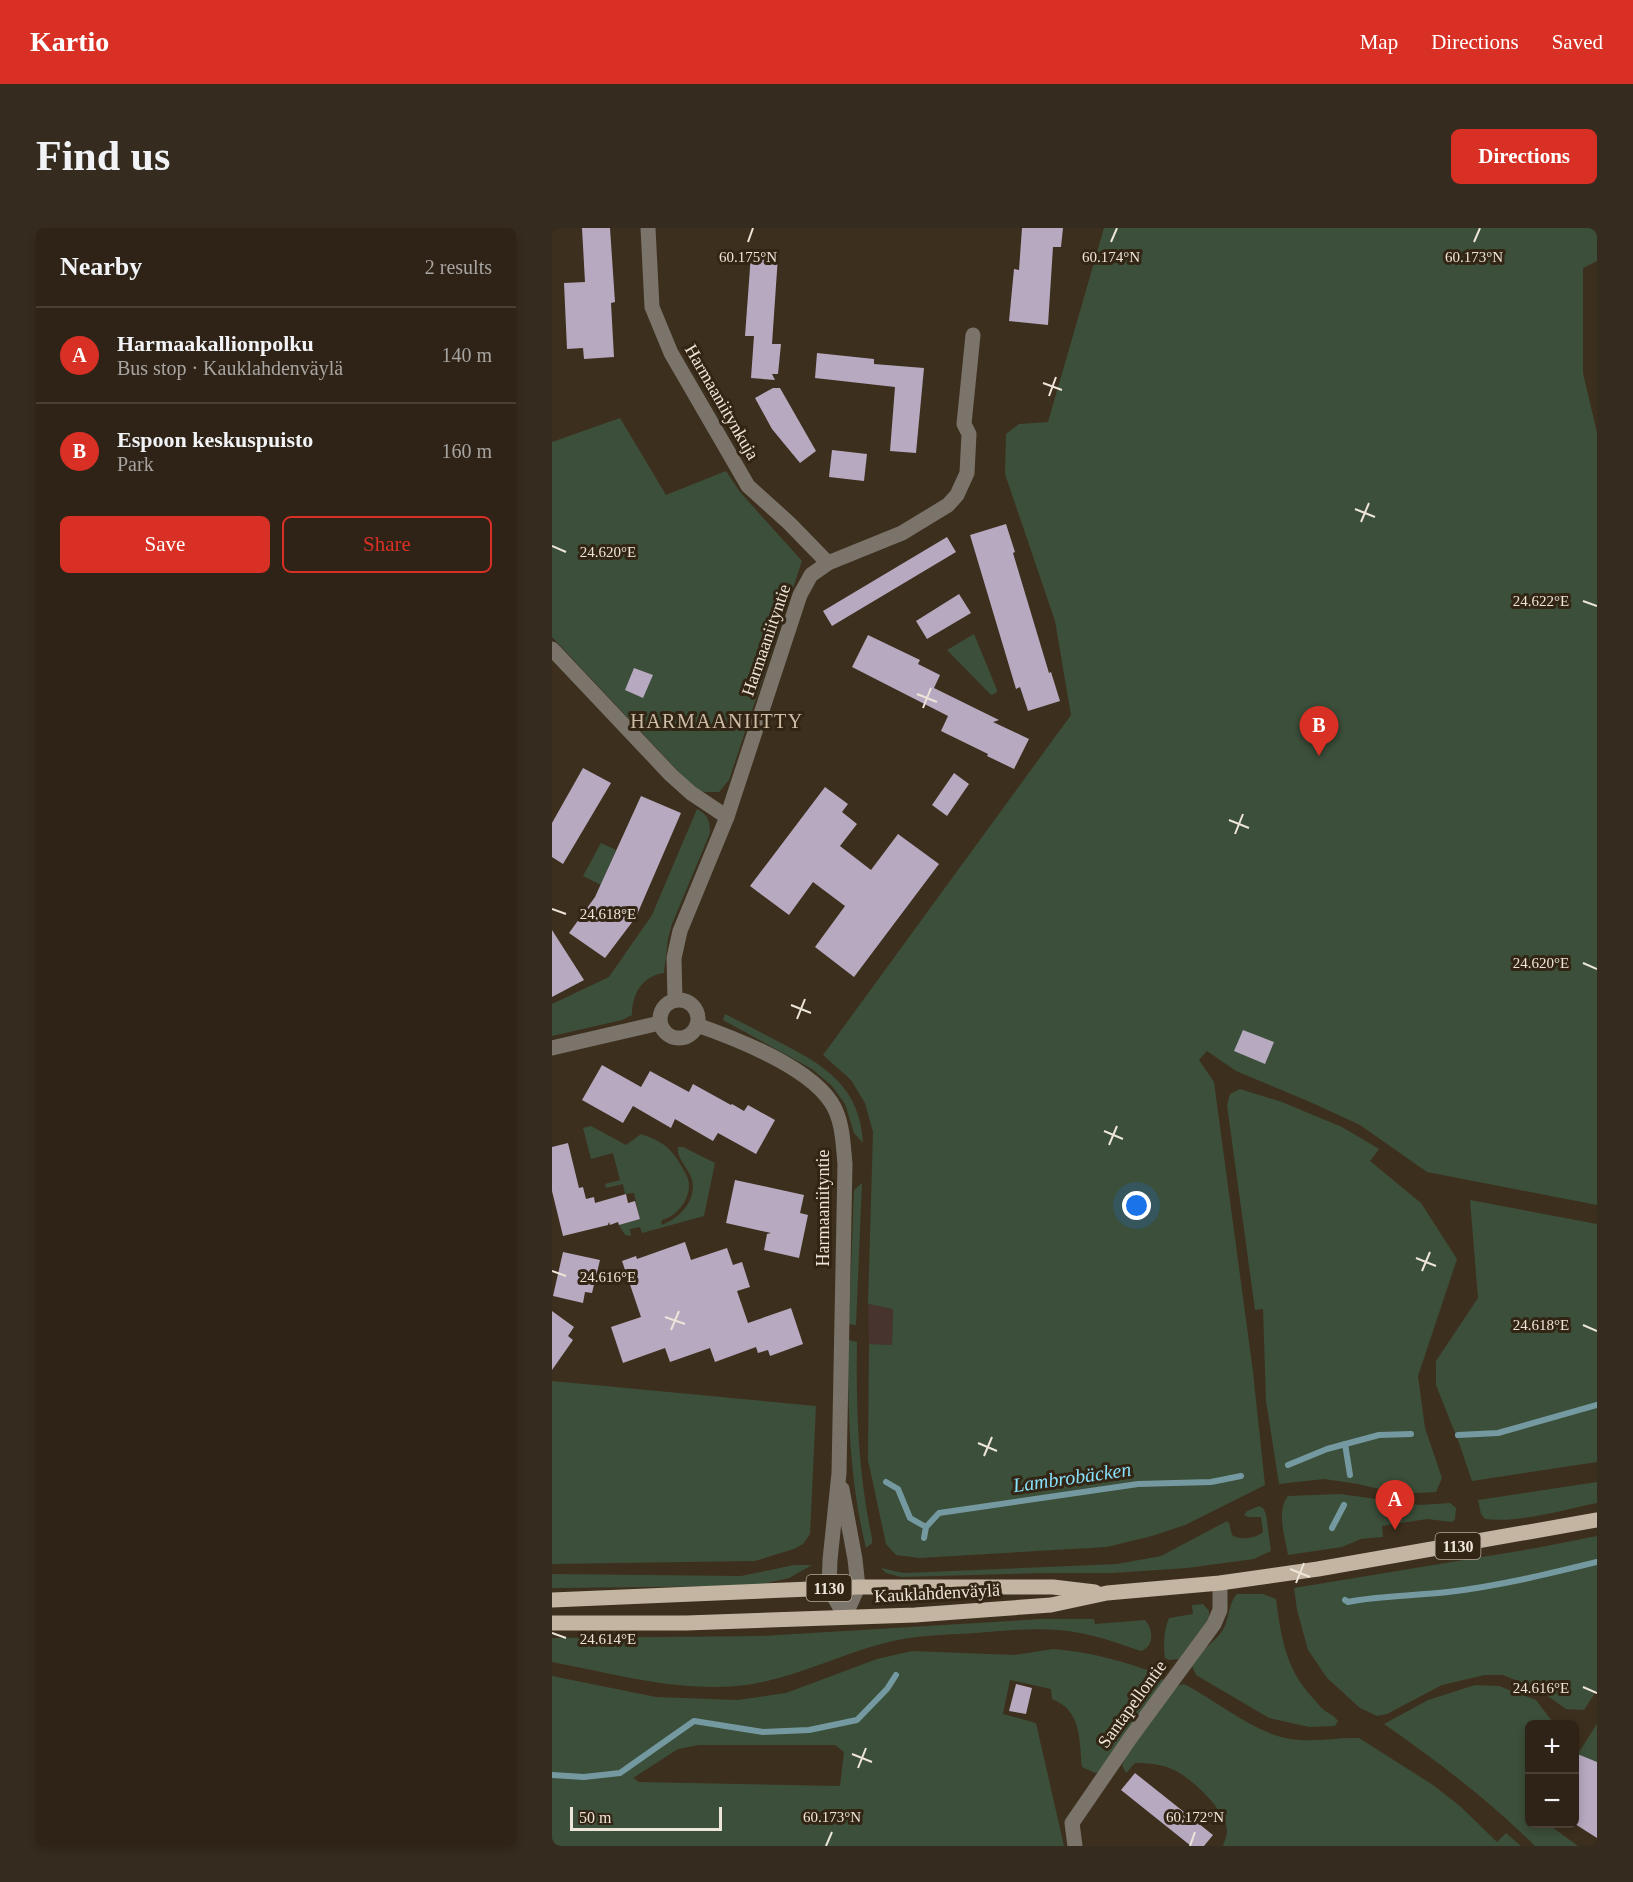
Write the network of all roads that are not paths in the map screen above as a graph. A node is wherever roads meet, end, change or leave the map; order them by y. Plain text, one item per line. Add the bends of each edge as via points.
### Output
1 (648, 228) edge
2 (973, 335) dead end
3 (828, 563) junction
4 (552, 649) edge
5 (727, 817) junction
6 (675, 1000) junction
7 (660, 1023) junction
8 (697, 1025) junction
9 (552, 1048) edge
10 (839, 1473) junction
11 (1597, 1520) edge
12 (1220, 1583) junction
13 (858, 1587) junction
14 (830, 1588) junction
15 (1107, 1593) junction
16 (552, 1600) edge
17 (845, 1616) junction
18 (552, 1623) edge
19 (1075, 1846) edge

1 - 3 street, Harmaaniitynkuja via 652,306 671,353 748,486
2 - 3 street, Harmaaniityntie via 964,424 969,434 967,473 957,495 903,533
3 - 5 street, Harmaaniityntie via 811,576 800,595
4 - 5 street via 672,775
5 - 6 street, Harmaaniityntie via 680,931 674,957
6 - 7 street via 664,1007
6 - 8 street via 694,1007
7 - 8 street via 667,1035 678,1039 689,1036
7 - 9 street
8 - 10 street, Harmaaniityntie via 756,1048 816,1085 832,1103 842,1129 845,1164
10 - 13 street, Harmaaniityntie
10 - 14 street, Harmaaniityntie
11 - 12 main road, Kauklahdenväylä / 1130 via 1466,1545
12 - 15 main road, Kauklahdenväylä / 1130
12 - 19 street, Santapellontie via 1220,1610 1214,1624 1072,1823
13 - 14 main road, Kauklahdenväylä / 1130
13 - 15 main road, Kauklahdenväylä / 1130 via 1053,1587
13 - 17 street
14 - 16 main road, Kauklahdenväylä / 1130
14 - 17 street, Harmaaniityntie
15 - 17 main road, Kauklahdenväylä / 1130 via 1051,1605 915,1616
17 - 18 main road, Kauklahdenväylä / 1130 via 686,1623

